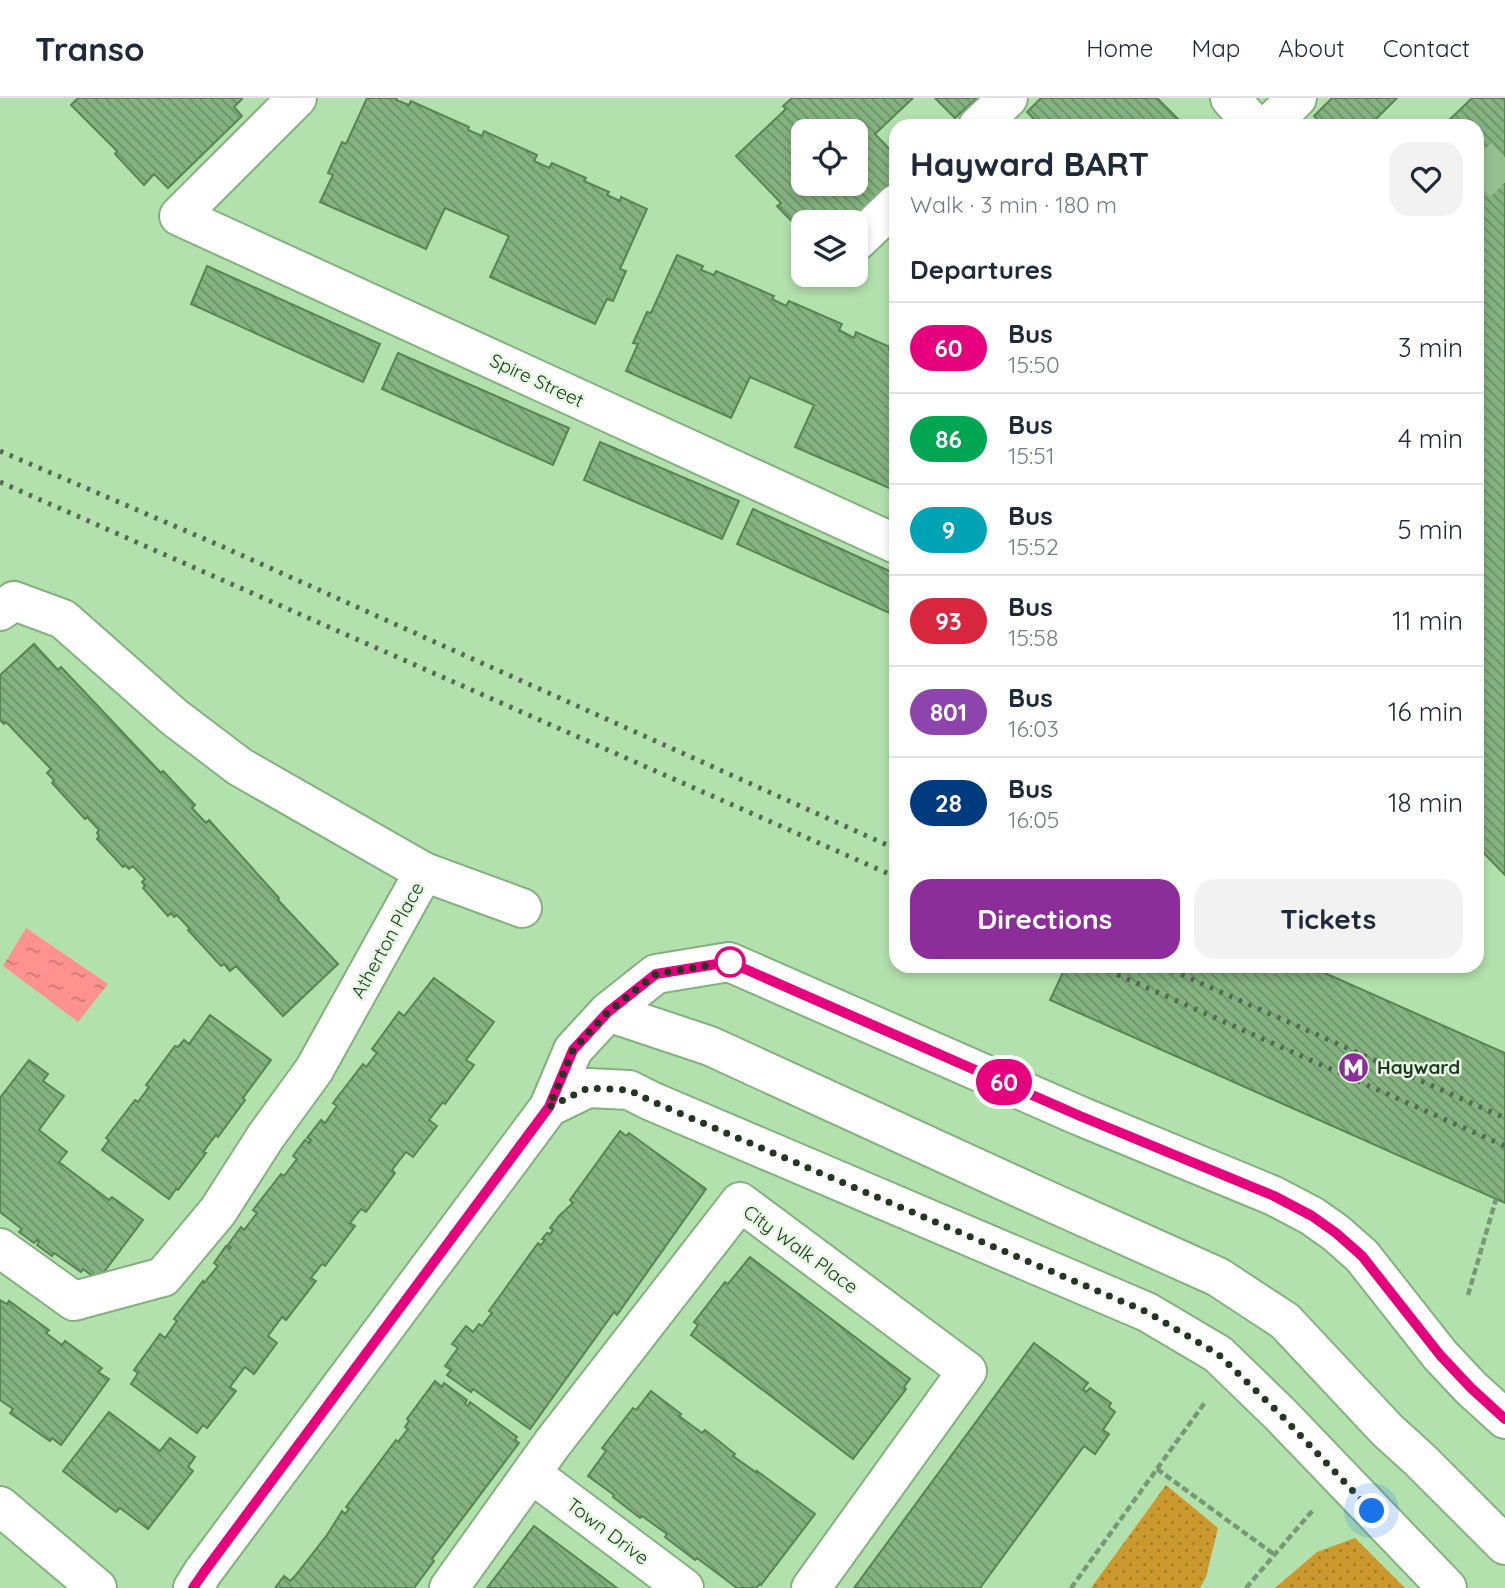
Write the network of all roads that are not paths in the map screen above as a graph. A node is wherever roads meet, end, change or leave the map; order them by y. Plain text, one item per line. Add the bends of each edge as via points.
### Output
1 (297, 98) edge
2 (1008, 98) edge
3 (1230, 98) edge
4 (1297, 98) edge
5 (986, 119) edge
6 (1249, 119) edge
7 (1275, 119) edge
8 (889, 211) edge
9 (868, 231) edge
10 (889, 541) edge
11 (0, 611) edge
12 (424, 872) junction
13 (522, 908) dead end
14 (608, 1012) junction
15 (549, 1107) junction
16 (0, 1248) edge
17 (1505, 1419) edge
18 (532, 1474) junction
19 (0, 1507) edge
20 (1505, 1545) edge
21 (97, 1588) edge
22 (193, 1588) edge
23 (449, 1588) edge
24 (684, 1588) edge
25 (811, 1588) edge
26 (1447, 1588) edge

1 - 10 street, Spire Street via 179,216
2 - 5 street
3 - 6 street
4 - 7 street
8 - 9 street
11 - 12 street, Atherton Place via 13,601 63,619 174,717 240,766
12 - 13 street
12 - 16 street, Atherton Place via 314,1070 218,1212 163,1277 74,1301
14 - 15 street via 573,1050
14 - 17 street via 656,974 729,962 1274,1196 1320,1222 1362,1256 1440,1355
14 - 20 street via 710,1046 1218,1277 1285,1321 1387,1430
15 - 22 street
15 - 26 street via 588,1088 629,1090 1147,1312 1218,1354
18 - 23 street, City Walk Place
18 - 24 street, Town Drive
18 - 25 street, City Walk Place via 740,1202 967,1371
19 - 21 street

